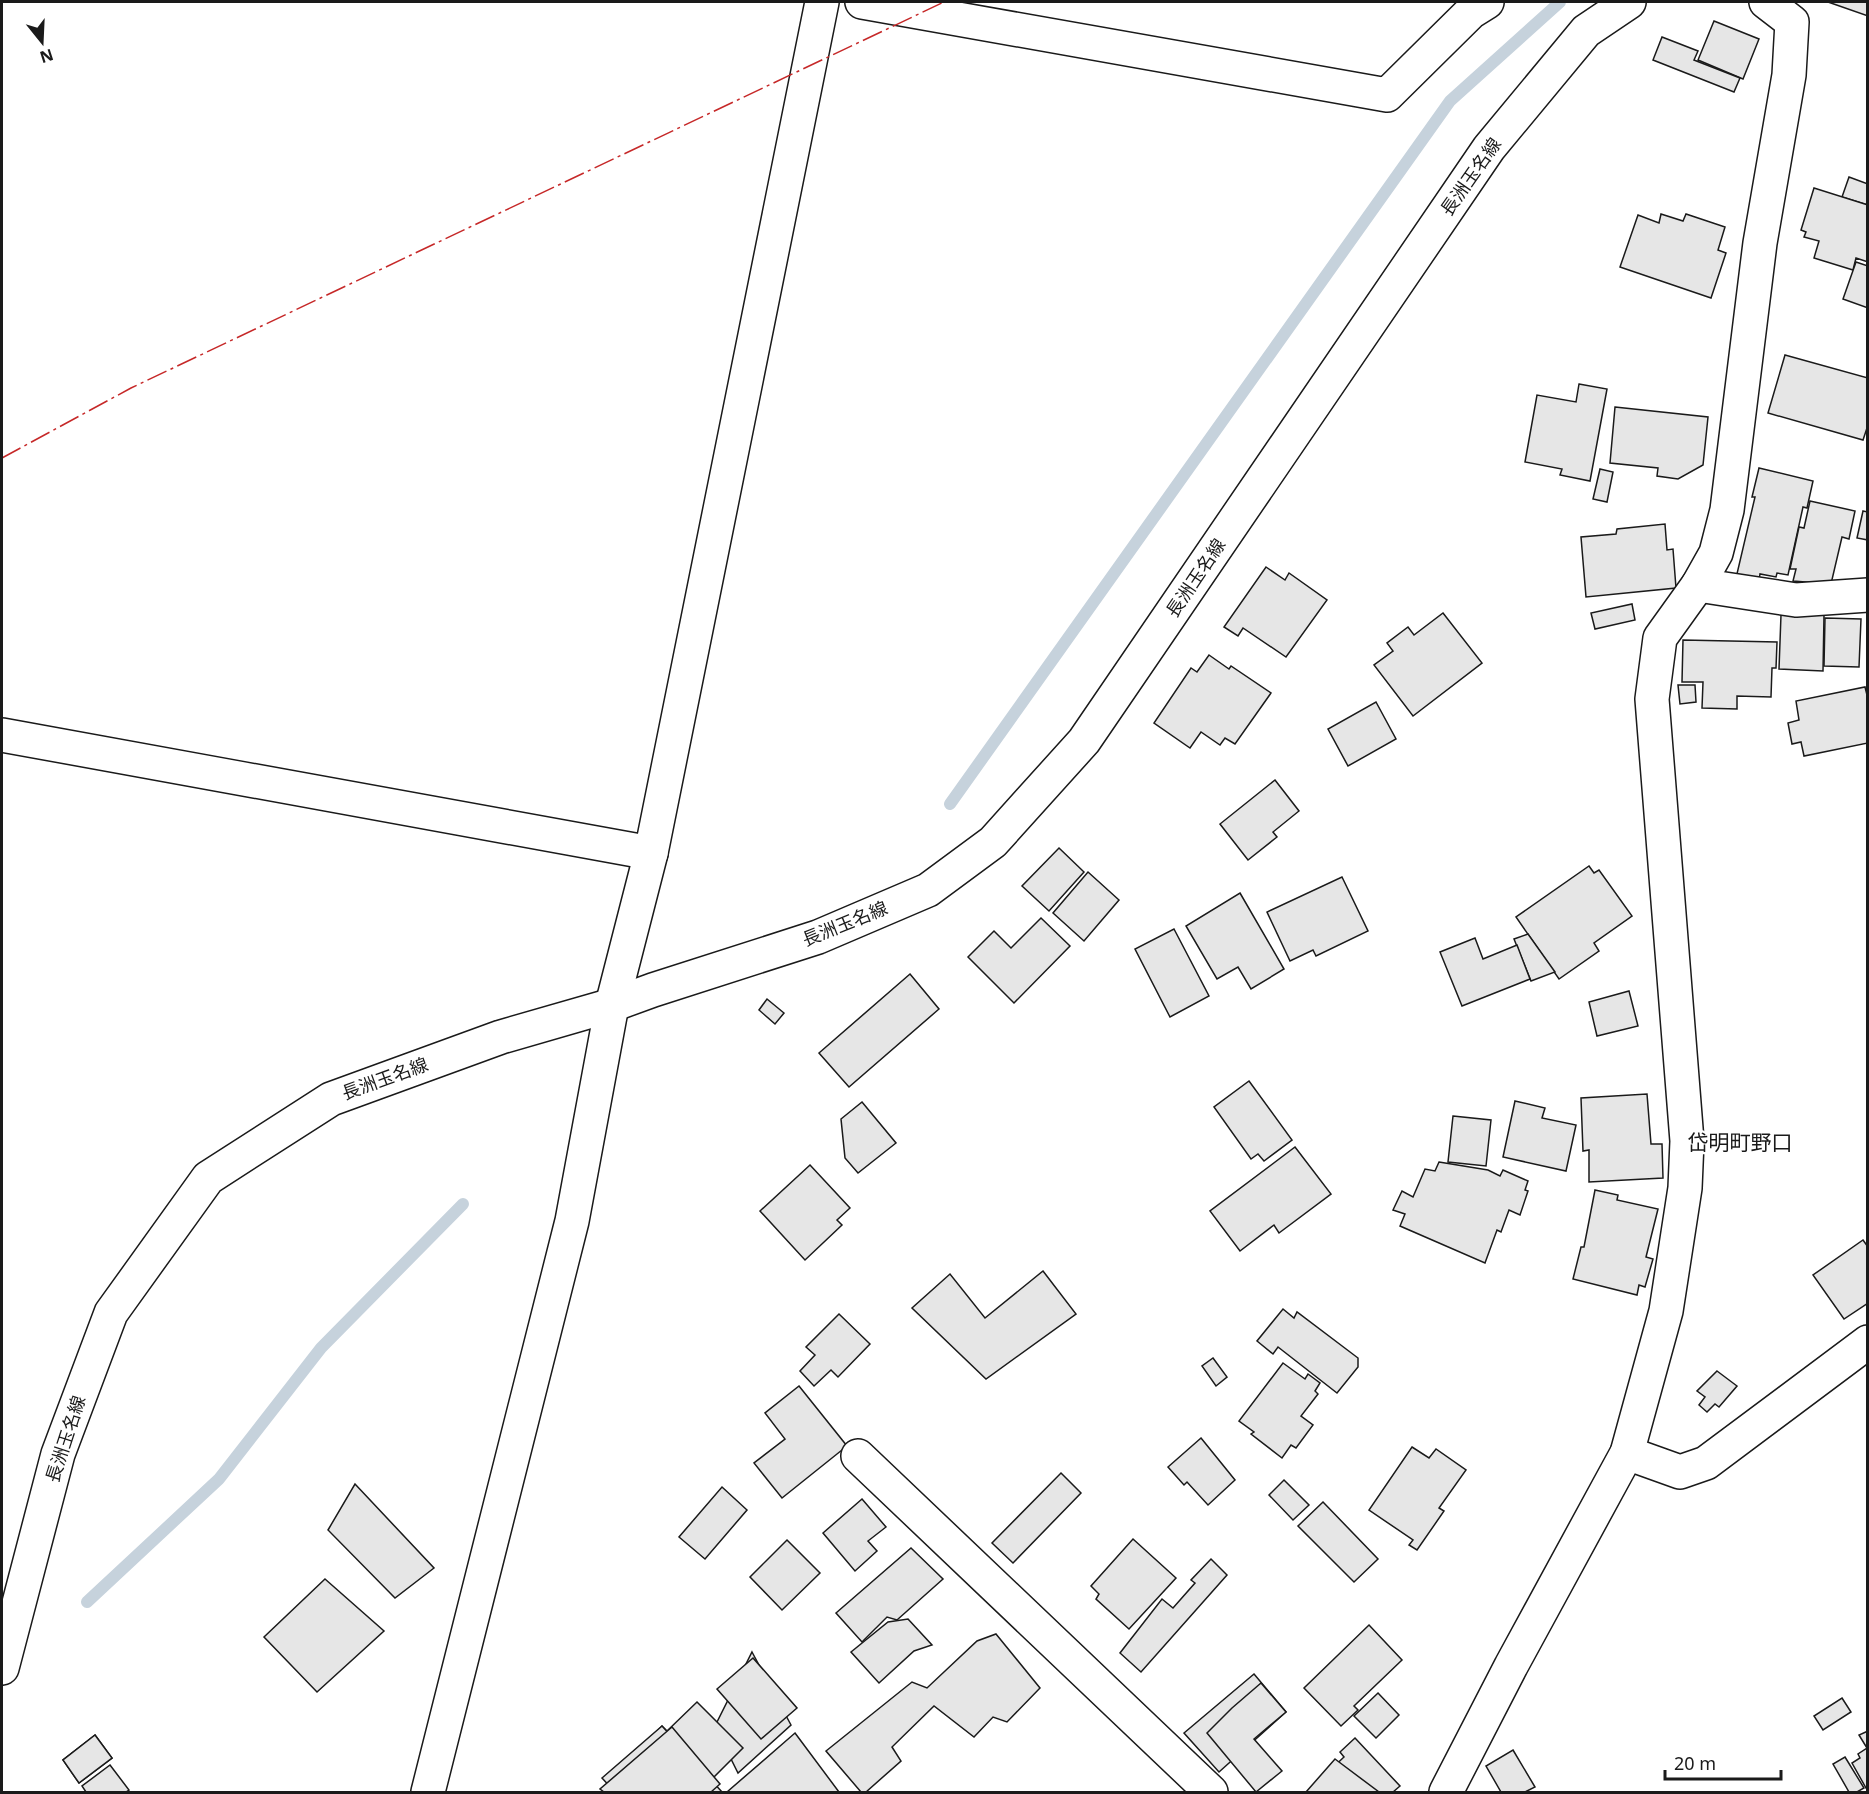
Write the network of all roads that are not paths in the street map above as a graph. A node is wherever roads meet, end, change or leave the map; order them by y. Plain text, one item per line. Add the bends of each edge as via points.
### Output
1 (822, 2) edge
2 (862, 2) edge
3 (1487, 2) edge
4 (1629, 2) edge
5 (1766, 2) edge
6 (1698, 585) junction
7 (1868, 595) edge
8 (2, 735) edge
9 (651, 853) junction
10 (612, 1005) junction
11 (1868, 1342) edge
12 (1626, 1453) junction
13 (858, 1456) dead end
14 (2, 1668) edge
15 (428, 1792) edge
16 (1211, 1792) edge
17 (1446, 1792) edge

1 - 9 street
2 - 3 street via 1387,95 1471,12
4 - 10 street, 長洲玉名線 via 1586,31 1489,148 1084,741 993,842 928,890 818,938
5 - 6 street via 1792,22 1789,75 1760,243 1727,510 1716,553
6 - 7 street via 1796,600
6 - 12 street via 1660,638 1652,699 1687,1141 1685,1188 1666,1311
8 - 9 street
9 - 10 street
10 - 14 street, 長洲玉名線 via 501,1037 331,1099 208,1178 111,1312 58,1454
10 - 15 street via 572,1221
11 - 12 street via 1706,1463 1680,1472
12 - 17 street
13 - 16 street

